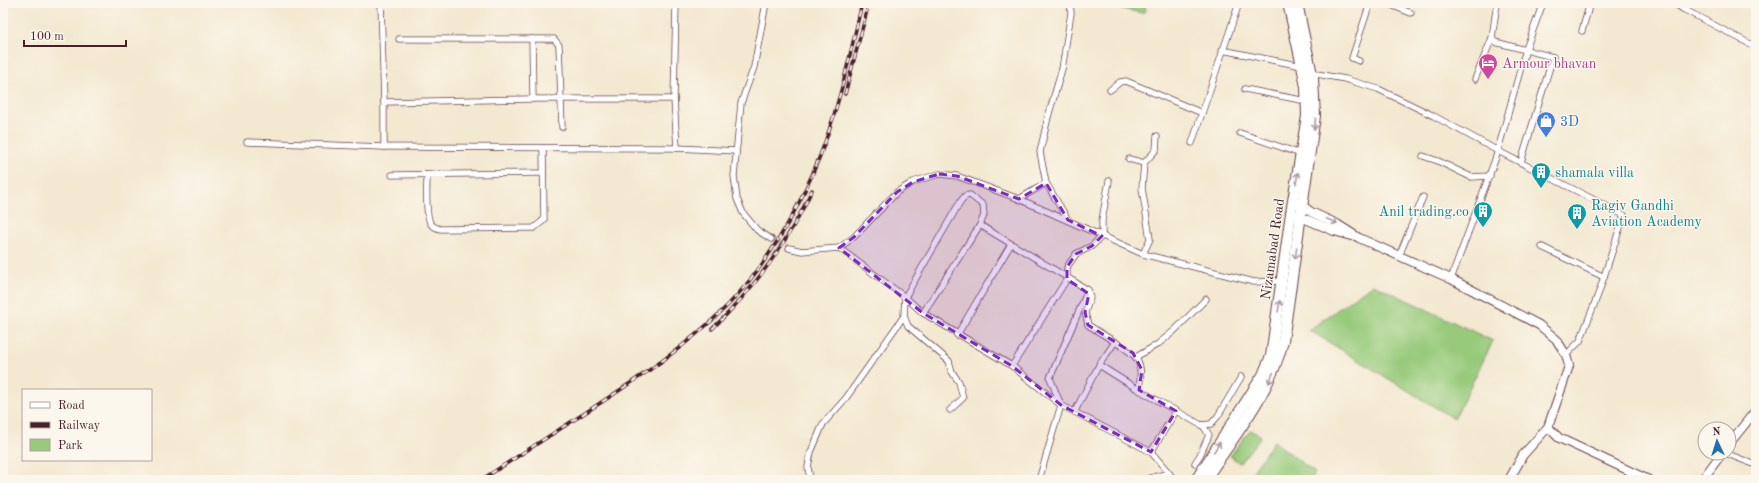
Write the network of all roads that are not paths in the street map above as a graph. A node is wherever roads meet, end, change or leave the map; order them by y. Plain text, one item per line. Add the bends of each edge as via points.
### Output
1 (381, 3) edge
2 (676, 3) edge
3 (766, 3) edge
4 (1070, 3) edge
5 (1239, 3) edge
6 (1288, 3) edge
7 (1297, 3) edge
8 (1370, 3) edge
9 (1386, 3) edge
10 (1497, 3) edge
11 (1543, 3) edge
12 (1590, 3) edge
13 (1674, 3) edge
14 (1686, 3) edge
15 (1683, 9) junction
16 (1411, 13) dead end
17 (1582, 31) dead end
18 (1492, 38) junction
19 (399, 39) dead end
20 (532, 39) junction
21 (1756, 47) edge
22 (1526, 49) junction
23 (1222, 50) junction
24 (1359, 61) dead end
25 (1302, 66) junction
26 (1311, 73) junction
27 (1475, 79) dead end
28 (1245, 89) dead end
29 (1110, 90) dead end
30 (532, 99) junction
31 (561, 99) junction
32 (674, 99) junction
33 (1306, 101) junction
34 (384, 102) junction
35 (1202, 113) junction
36 (562, 126) dead end
37 (1240, 133) dead end
38 (1157, 136) dead end
39 (247, 142) dead end
40 (1192, 143) dead end
41 (384, 147) junction
42 (543, 148) junction
43 (677, 148) junction
44 (1498, 151) junction
45 (736, 152) junction
46 (1301, 154) junction
47 (1423, 156) dead end
48 (1129, 159) dead end
49 (1521, 162) junction
50 (1144, 164) junction
51 (543, 174) junction
52 (392, 175) dead end
53 (427, 175) junction
54 (1490, 176) junction
55 (1109, 181) dead end
56 (1046, 183) junction
57 (1423, 197) dead end
58 (1294, 198) junction
59 (1019, 199) junction
60 (1302, 212) junction
61 (1291, 213) junction
62 (1068, 220) junction
63 (980, 225) junction
64 (1102, 236) junction
65 (770, 239) tunnel mouth
66 (1011, 244) junction
67 (1542, 247) dead end
68 (788, 248) tunnel mouth
69 (838, 248) junction
70 (1143, 254) junction
71 (1399, 256) junction
72 (1604, 277) junction
73 (1067, 279) junction
74 (1451, 279) junction
75 (1282, 281) junction
76 (1088, 290) junction
77 (905, 296) junction
78 (1206, 299) dead end
79 (923, 313) junction
80 (904, 316) junction
81 (958, 335) junction
82 (1115, 342) junction
83 (1566, 355) junction
84 (1136, 357) junction
85 (1099, 365) junction
86 (1012, 366) junction
87 (1241, 377) dead end
88 (1139, 390) junction
89 (1061, 405) junction
90 (950, 410) dead end
91 (1756, 410) edge
92 (1075, 411) junction
93 (1176, 411) junction
94 (1201, 425) junction
95 (1546, 431) junction
96 (1737, 434) edge
97 (1151, 452) junction
98 (1737, 458) edge
99 (1716, 461) edge
100 (1195, 463) dead end
101 (1756, 465) edge
102 (1169, 473) junction
103 (810, 480) edge
104 (1039, 480) edge
105 (1143, 480) edge
106 (1174, 480) edge
107 (1196, 480) edge
108 (1205, 480) edge
109 (1509, 480) edge
110 (1640, 480) edge
111 (1649, 480) edge
112 (1702, 480) edge

1 - 34 street
2 - 32 street
3 - 45 street via 754,67 741,103
4 - 56 street via 1071,13 1062,69 1040,152
5 - 23 street
6 - 25 highway, Nizamabad Road
7 - 26 highway, Nizamabad Road
8 - 24 street via 1352,58
9 - 16 street
10 - 18 street
11 - 22 street
12 - 17 street
13 - 15 street
14 - 15 street
15 - 21 street
18 - 22 street via 1495,42
18 - 27 street
19 - 20 street
20 - 30 street
20 - 31 street via 554,39 559,45
22 - 44 street
22 - 49 street via 1553,57
23 - 25 street
23 - 35 street
25 - 33 highway, Nizamabad Road
26 - 44 street via 1345,79 1378,89
26 -> 60 highway, Nizamabad Road via 1315,116
28 - 33 street
29 - 35 street via 1126,80
30 - 31 street
30 - 34 street
31 - 32 street
31 - 36 street
32 - 43 street
33 - 46 highway, Nizamabad Road via 1307,116
34 - 41 street
35 - 40 street
37 - 46 street
38 - 50 street via 1156,150
39 - 41 street
41 - 42 street
42 - 43 street
42 - 51 street
43 - 45 street
44 - 49 street
44 - 54 street
45 - 65 street via 734,176 742,213 757,230
58 -> 46 highway, Nizamabad Road
47 - 54 street via 1471,177
48 - 50 street
49 - 72 street via 1624,216
50 - 70 street via 1142,188 1150,239
51 - 53 street
51 - 53 street via 544,220 540,225 534,228 440,229 430,224 428,216
52 - 53 street
54 - 74 street
55 - 64 street via 1102,220
56 - 59 street
56 - 62 street
57 - 71 street
58 - 60 main road
58 - 61 highway, Nizamabad Road
59 - 62 street
59 - 69 street via 957,176 939,174 924,178 897,192 854,237
60 - 61 main road
60 - 71 main road via 1338,224 1359,238
60 -> 108 highway, Nizamabad Road via 1279,359 1267,386
61 - 75 highway, Nizamabad Road
62 - 64 street
63 - 66 street
63 - 77 street via 984,215 983,205 981,201 968,195 960,202
63 - 79 street
64 - 70 street
64 - 73 street via 1092,246 1076,254 1067,267
66 - 73 street
66 - 81 street
67 - 72 street
68 - 69 street via 802,251
69 - 77 street
70 - 75 street via 1254,282
71 - 74 main road
72 - 83 street via 1580,341
73 - 76 street
73 - 86 street
74 - 83 main road via 1539,325 1554,336
107 -> 75 highway, Nizamabad Road via 1263,374 1271,356
76 - 82 street via 1090,298 1085,312 1088,325
76 - 89 street via 1050,378
77 - 79 street
77 - 80 street
78 - 84 street via 1174,331
79 - 81 street
80 - 90 street via 908,326 949,360 963,398
80 - 103 street via 846,398 822,424 811,452 808,467
81 - 86 street
82 - 84 street
82 - 85 street
83 - 95 main road via 1569,366
84 - 88 street via 1142,370
85 - 88 street
85 - 92 street
86 - 89 street
87 - 94 street via 1218,416 1211,424
88 - 93 street
89 - 92 street
89 - 104 street
91 - 96 main road
92 - 97 street
93 - 94 street
93 - 97 street
94 - 100 street via 1209,435
95 - 109 main road via 1523,455
95 - 110 main road
95 - 111 main road
97 - 102 street
98 - 101 street
99 - 112 main road
102 - 105 street
102 - 106 street

